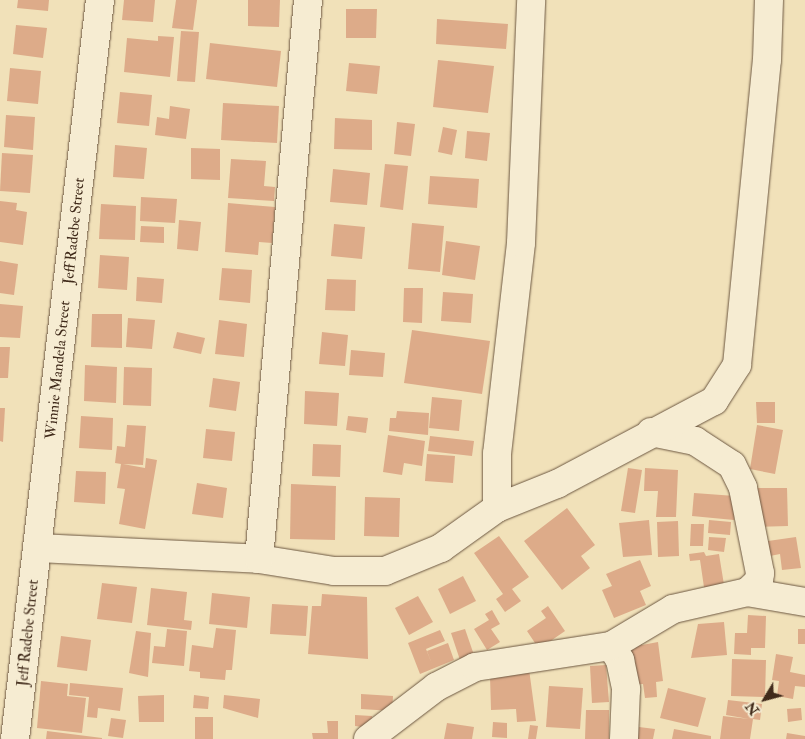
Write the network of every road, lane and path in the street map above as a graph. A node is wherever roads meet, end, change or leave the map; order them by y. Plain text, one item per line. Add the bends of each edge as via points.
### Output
1 (100, 0) edge
2 (308, 0) edge
3 (531, 0) edge
4 (769, 0) edge
5 (651, 432) junction
6 (497, 508) junction
7 (38, 548) junction
8 (259, 559) junction
9 (747, 592) junction
10 (805, 602) edge
11 (610, 646) junction
12 (10, 710) edge
13 (15, 739) edge
14 (368, 739) edge
15 (624, 739) edge

1 - 7 street, Winnie Mandela Street
1 - 12 street, Jeff Radebe Street
2 - 8 street
3 - 6 street via 521,243 497,454
4 - 5 street via 767,60 738,365 714,400
5 - 6 street via 557,484
5 - 9 street via 695,441 732,465 743,488 760,573 759,581
6 - 8 street via 440,548 385,571 334,572
7 - 8 street
7 - 12 street, Winnie Mandela Street
9 - 10 street
9 - 11 street via 673,608
11 - 14 street via 475,667 436,687
11 - 15 street via 620,660 626,689
12 - 13 street, Winnie Mandela Street

